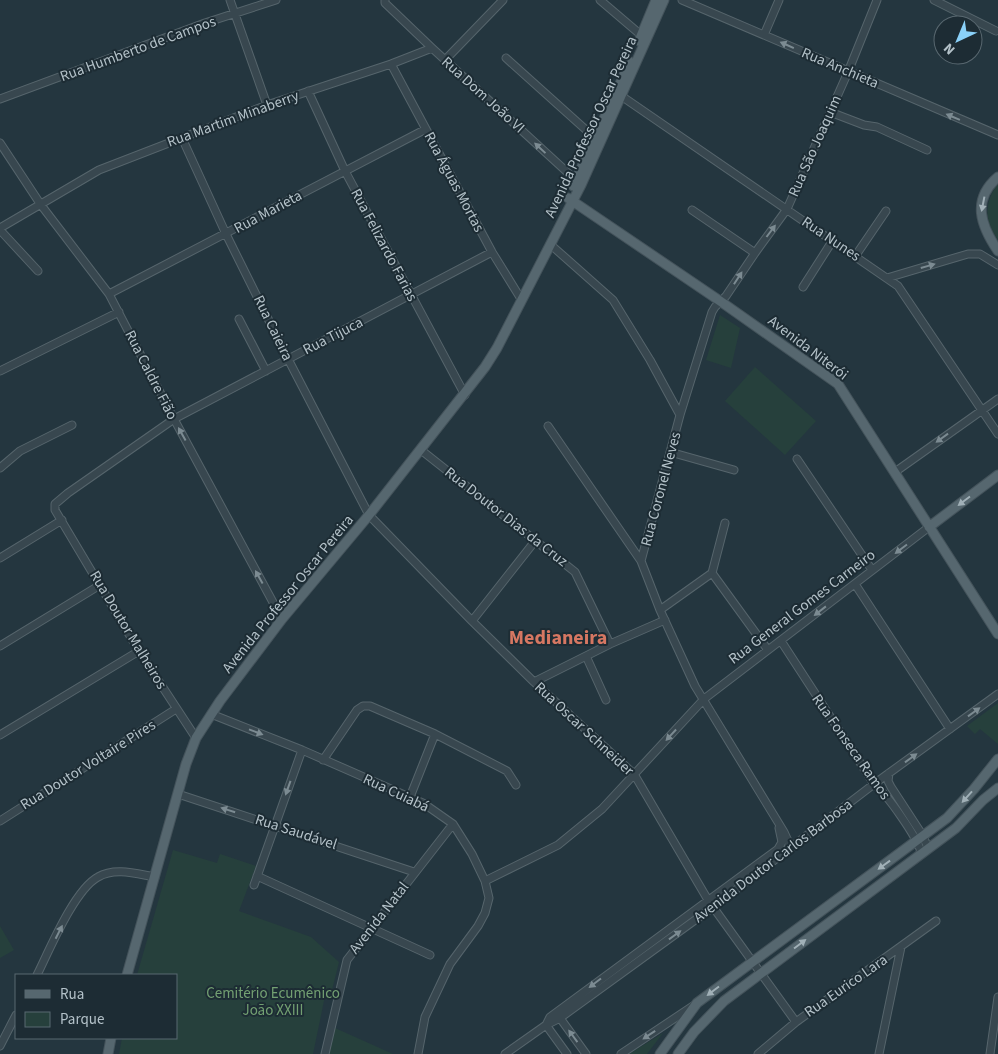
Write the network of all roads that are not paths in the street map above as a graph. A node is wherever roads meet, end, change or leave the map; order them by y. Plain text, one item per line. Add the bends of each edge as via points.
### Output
1 (230, 0) edge
2 (276, 0) edge
3 (600, 0) edge
4 (656, 0) edge
5 (664, 0) edge
6 (682, 0) edge
7 (779, 0) edge
8 (877, 0) edge
9 (934, 0) edge
10 (385, 2) edge
11 (498, 2) edge
12 (235, 14) junction
13 (996, 31) dead end
14 (642, 35) junction
15 (764, 35) junction
16 (432, 48) junction
17 (506, 58) dead end
18 (445, 60) junction
19 (391, 64) junction
20 (848, 72) junction
21 (308, 92) junction
22 (618, 94) junction
23 (0, 99) edge
24 (267, 105) junction
25 (830, 112) junction
26 (426, 129) junction
27 (998, 135) edge
28 (182, 138) junction
29 (595, 138) junction
30 (0, 143) edge
31 (927, 150) dead end
32 (345, 171) junction
33 (998, 177) edge
34 (579, 183) junction
35 (570, 199) junction
36 (41, 205) junction
37 (787, 209) junction
38 (692, 210) dead end
39 (886, 211) dead end
40 (0, 229) edge
41 (226, 234) junction
42 (833, 240) junction
43 (550, 245) junction
44 (492, 252) junction
45 (998, 252) edge
46 (755, 253) junction
47 (856, 255) junction
48 (539, 264) junction
49 (998, 265) edge
50 (38, 272) dead end
51 (887, 278) junction
52 (802, 287) dead end
53 (109, 294) junction
54 (411, 296) junction
55 (521, 299) junction
56 (720, 301) junction
57 (119, 312) junction
58 (239, 319) dead end
59 (288, 359) junction
60 (0, 370) edge
61 (266, 371) junction
62 (465, 395) junction
63 (998, 399) edge
64 (982, 410) junction
65 (680, 415) junction
66 (174, 419) junction
67 (72, 425) dead end
68 (548, 426) dead end
69 (998, 434) edge
70 (421, 450) junction
71 (670, 452) junction
72 (797, 459) dead end
73 (0, 468) edge
74 (734, 470) dead end
75 (894, 472) junction
76 (998, 475) edge
77 (369, 515) junction
78 (62, 520) junction
79 (725, 523) dead end
80 (929, 527) junction
81 (535, 541) junction
82 (0, 558) edge
83 (641, 560) junction
84 (872, 570) junction
85 (712, 573) junction
86 (855, 584) junction
87 (100, 585) junction
88 (660, 610) junction
89 (282, 620) junction
90 (665, 620) junction
91 (472, 621) junction
92 (998, 634) edge
93 (781, 641) junction
94 (610, 644) junction
95 (0, 646) edge
96 (768, 650) junction
97 (139, 651) junction
98 (586, 656) junction
99 (534, 682) junction
100 (998, 694) edge
101 (704, 699) junction
102 (606, 700) dead end
103 (176, 708) junction
104 (211, 714) junction
105 (950, 729) junction
106 (435, 734) junction
107 (0, 735) edge
108 (196, 738) junction
109 (302, 750) junction
110 (998, 759) edge
111 (323, 760) junction
112 (889, 773) junction
113 (634, 774) junction
114 (874, 784) junction
115 (516, 786) dead end
116 (998, 788) edge
117 (178, 794) junction
118 (410, 797) junction
119 (0, 820) edge
120 (778, 822) junction
121 (453, 824) junction
122 (274, 825) junction
123 (920, 838) junction
124 (788, 850) junction
125 (924, 850) junction
126 (414, 872) junction
127 (257, 876) junction
128 (155, 877) junction
129 (485, 882) junction
130 (254, 885) dead end
131 (708, 900) junction
132 (713, 907) junction
133 (936, 921) dead end
134 (371, 929) junction
135 (901, 947) junction
136 (430, 955) dead end
137 (752, 962) junction
138 (760, 973) junction
139 (38, 974) edge
140 (127, 974) edge
141 (998, 997) edge
142 (697, 1003) junction
143 (15, 1017) edge
144 (560, 1018) junction
145 (796, 1022) junction
146 (546, 1025) junction
147 (111, 1039) edge
148 (0, 1046) edge
149 (108, 1054) edge
150 (325, 1054) edge
151 (418, 1054) edge
152 (505, 1054) edge
153 (567, 1054) edge
154 (586, 1054) edge
155 (621, 1054) edge
156 (660, 1054) edge
157 (678, 1054) edge
158 (758, 1054) edge
159 (879, 1054) edge
160 (990, 1054) edge

1 - 12 street
2 - 12 street, Rua Humberto de Campos
3 - 14 street
4 - 14 main road, Avenida Professor Oscar Pereira
5 - 22 main road, Avenida Professor Oscar Pereira
6 - 15 street, Rua Anchieta
7 - 15 street
8 - 20 street, Rua São Joaquim
9 - 13 street
10 - 16 street, Rua Dom João VI
11 - 18 street
12 - 23 street, Rua Humberto de Campos
12 - 24 street
14 - 22 main road, Avenida Professor Oscar Pereira
20 -> 15 street, Rua Anchieta
16 - 18 street, Rua Dom João VI
16 - 19 street, Rua Martim Minaberry
17 - 29 street
34 -> 18 street, Rua Dom João VI
19 - 21 street, Rua Martim Minaberry
19 - 26 street, Rua Águas Mortas
20 - 25 street, Rua São Joaquim
27 -> 20 street, Rua Anchieta
21 - 24 street, Rua Martim Minaberry
21 - 32 street, Rua Felizardo Farias
22 - 29 main road, Avenida Professor Oscar Pereira
22 - 34 main road, Avenida Professor Oscar Pereira
22 - 37 street, Rua Nunes
24 - 28 street, Rua Martim Minaberry
25 - 31 street via 877,127
25 - 37 street, Rua São Joaquim
26 - 32 street, Rua Marieta
26 - 44 street, Rua Águas Mortas
28 - 36 street, Rua Martim Minaberry via 100,170
28 - 41 street, Rua Caieira
29 - 34 main road, Avenida Professor Oscar Pereira
30 - 36 street, Rua Caldre Fião
32 - 41 street, Rua Marieta
32 - 54 street, Rua Felizardo Farias
33 -> 45 main road via 987,189 981,212 988,235
34 - 35 main road, Avenida Professor Oscar Pereira
35 - 43 main road, Avenida Professor Oscar Pereira
35 - 48 main road, Avenida Professor Oscar Pereira via 544,245
35 - 56 main road, Avenida Niterói
36 - 40 street, Rua Martim Minaberry
36 - 53 street, Rua Caldre Fião
37 - 42 street, Rua Nunes
46 -> 37 street, Rua Coronel Neves
38 - 46 street
39 - 47 street
40 - 50 street
41 - 53 street, Rua Marieta
41 - 59 street, Rua Caieira
42 - 47 street, Rua Nunes
42 - 52 street
43 - 48 main road, Avenida Professor Oscar Pereira
43 - 65 street via 613,300
44 - 54 street, Rua Tijuca
44 - 55 street, Rua Águas Mortas
56 -> 46 street, Rua Coronel Neves
47 - 51 street, Rua Nunes
48 - 55 main road, Avenida Professor Oscar Pereira
51 -> 49 street via 968,254 980,254
51 - 64 street, Rua Nunes via 898,286
53 - 57 street, Rua Caldre Fião
54 - 59 street, Rua Tijuca
54 - 62 street, Rua Felizardo Farias
55 - 62 main road, Avenida Professor Oscar Pereira via 497,348
56 - 65 street, Rua Coronel Neves via 712,312
56 - 75 main road, Avenida Niterói via 838,384
57 - 60 street
57 - 66 street, Rua Caldre Fião
58 - 61 street
59 - 61 street, Rua Tijuca
59 - 77 street, Rua Caieira
61 - 66 street, Rua Tijuca
62 - 70 main road, Avenida Professor Oscar Pereira
63 - 64 street
64 - 69 street, Rua Nunes
64 -> 75 street
65 - 71 street, Rua Coronel Neves
66 - 78 street, Rua Tijuca via 55,504
89 -> 66 street, Rua Caldre Fião
67 - 73 street via 20,452
68 - 83 street
70 - 77 main road, Avenida Professor Oscar Pereira
70 - 81 street, Rua Doutor Dias da Cruz
71 - 74 street
71 - 83 street, Rua Coronel Neves
72 - 84 street
75 - 80 main road, Avenida Niterói
76 -> 80 main road, Rua General Gomes Carneiro
77 - 89 main road, Avenida Professor Oscar Pereira
77 - 91 street, Rua Oscar Schneider
78 - 82 street
78 - 87 street, Rua Doutor Malheiros
79 - 85 street
80 -> 84 street, Rua General Gomes Carneiro
80 - 92 main road, Avenida Niterói
81 - 91 street
81 - 94 street, Rua Doutor Dias da Cruz via 575,572
83 - 88 street, Rua Coronel Neves
84 - 86 street, Rua General Gomes Carneiro
85 - 88 street
85 - 96 street
86 -> 93 street, Rua General Gomes Carneiro
86 - 105 street
87 - 95 street
87 - 97 street, Rua Doutor Malheiros
88 - 90 street, Rua Coronel Neves
89 - 104 main road, Avenida Professor Oscar Pereira
90 - 94 street
90 - 101 street, Rua Coronel Neves
91 - 99 street, Rua Oscar Schneider
93 - 96 street, Rua General Gomes Carneiro
93 - 114 street, Rua Fonseca Ramos
94 - 98 street
96 - 101 street, Rua General Gomes Carneiro
97 - 103 street, Rua Doutor Malheiros
97 - 107 street
98 - 99 street
98 - 102 street
99 - 113 street, Rua Oscar Schneider
105 -> 100 street, Avenida Doutor Carlos Barbosa
101 -> 113 street, Rua General Gomes Carneiro
101 - 120 street, Rua Coronel Neves
103 - 108 street, Rua Doutor Malheiros
103 - 119 street, Rua Doutor Voltaire Pires
104 - 108 main road, Avenida Professor Oscar Pereira
104 -> 109 street, Rua Cuiabá
112 -> 105 street, Avenida Doutor Carlos Barbosa
106 - 111 street via 370,706 363,706
106 - 115 street via 507,771
106 - 118 street
108 - 117 main road, Avenida Professor Oscar Pereira
109 - 111 street, Rua Cuiabá
109 -> 122 street
110 -> 123 main road via 947,818
111 - 118 street, Rua Cuiabá
112 - 114 street, Avenida Doutor Carlos Barbosa
112 - 123 street, Rua Fonseca Ramos via 888,781
113 - 129 street, Rua General Gomes Carneiro via 602,809 558,844
113 - 131 street, Rua Oscar Schneider
114 - 123 street, Rua Fonseca Ramos
114 - 124 street, Avenida Doutor Carlos Barbosa
116 - 125 main road via 956,828
122 -> 117 street, Rua Saudável
117 - 128 main road, Avenida Professor Oscar Pereira
118 - 121 street, Rua Cuiabá
120 - 124 street, Rua Coronel Neves via 789,843
120 - 131 street, Avenida Doutor Carlos Barbosa via 782,842 778,849
121 - 126 street, Avenida Natal
121 - 129 street, Rua Cuiabá
122 - 126 street, Rua Saudável
122 - 127 street
123 - 125 street, Rua Fonseca Ramos
123 -> 137 main road
124 - 132 street, Avenida Doutor Carlos Barbosa
138 -> 125 main road
126 - 134 street, Avenida Natal
127 - 130 street
127 - 134 street
139 -> 128 street via 73,905 98,877 121,872
128 - 140 main road, Avenida Professor Oscar Pereira
129 - 151 street, Rua Cuiabá via 489,898 485,912 450,964 424,1017
131 - 132 street, Rua Oscar Schneider
131 -> 146 street, Avenida Doutor Carlos Barbosa via 550,1017
132 - 137 street, Rua Oscar Schneider
144 -> 132 street, Avenida Doutor Carlos Barbosa
133 - 135 street, Rua Eurico Lara
134 - 136 street
134 - 150 street, Avenida Natal via 347,960
135 - 145 street, Rua Eurico Lara
135 - 159 street
137 - 138 street, Rua Oscar Schneider
137 -> 142 main road
138 - 145 street, Rua Oscar Schneider
138 - 157 main road via 724,1001
141 - 160 street
142 -> 155 street
142 - 156 main road
143 - 148 street
144 - 146 street, Avenida Doutor Carlos Barbosa
154 -> 144 street
145 - 158 street, Rua Eurico Lara
146 - 152 street, Avenida Doutor Carlos Barbosa
146 - 153 street
147 - 149 main road

